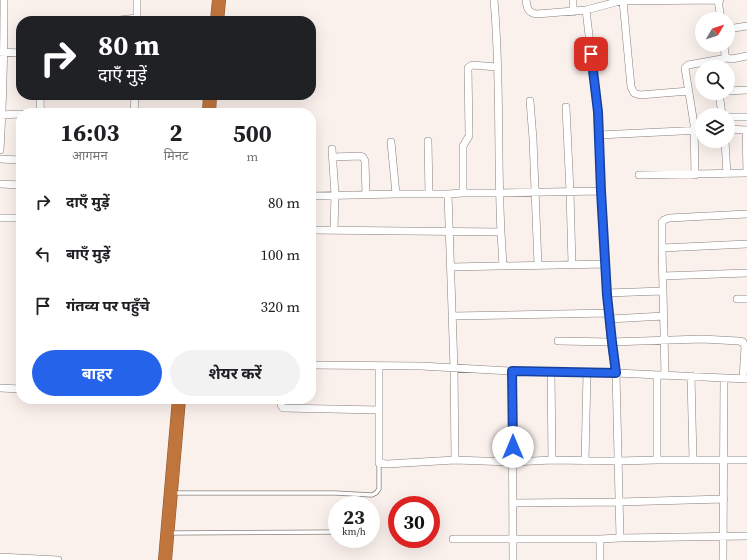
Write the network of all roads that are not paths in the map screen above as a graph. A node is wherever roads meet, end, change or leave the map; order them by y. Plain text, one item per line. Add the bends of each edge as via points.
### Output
1 (4, 0) edge
2 (137, 0) edge
3 (219, 0) edge
4 (494, 0) edge
5 (526, 0) edge
6 (573, 0) edge
7 (646, 0) edge
8 (719, 0) edge
9 (621, 1) edge
10 (586, 10) junction
11 (573, 12) junction
12 (720, 12) edge
13 (137, 16) edge
14 (217, 16) edge
15 (747, 26) edge
16 (735, 28) edge
17 (2, 52) edge
18 (725, 52) edge
19 (16, 53) edge
20 (747, 56) edge
21 (727, 58) junction
22 (722, 60) edge
23 (695, 65) edge
24 (497, 67) junction
25 (747, 90) edge
26 (689, 91) junction
27 (735, 91) edge
28 (530, 101) dead end
29 (566, 107) dead end
30 (16, 114) edge
31 (1, 115) edge
32 (695, 117) edge
33 (735, 117) edge
34 (747, 117) edge
35 (735, 129) edge
36 (695, 130) edge
37 (747, 130) edge
38 (598, 135) junction
39 (428, 141) dead end
40 (391, 142) dead end
41 (697, 148) edge
42 (725, 148) edge
43 (332, 149) dead end
44 (0, 150) edge
45 (333, 157) junction
46 (0, 159) edge
47 (16, 160) edge
48 (747, 173) edge
49 (727, 174) junction
50 (695, 175) junction
51 (639, 176) dead end
52 (0, 184) edge
53 (16, 185) edge
54 (601, 191) junction
55 (463, 192) junction
56 (570, 192) junction
57 (499, 193) junction
58 (535, 193) junction
59 (366, 194) junction
60 (396, 194) junction
61 (429, 194) junction
62 (448, 194) junction
63 (334, 195) junction
64 (316, 196) edge
65 (747, 214) edge
66 (0, 218) edge
67 (16, 218) edge
68 (316, 230) edge
69 (334, 230) junction
70 (449, 232) junction
71 (501, 232) junction
72 (747, 244) edge
73 (662, 248) junction
74 (572, 264) junction
75 (606, 264) junction
76 (538, 265) junction
77 (503, 266) junction
78 (451, 267) junction
79 (747, 273) edge
80 (663, 276) junction
81 (663, 291) junction
82 (607, 293) junction
83 (737, 299) dead end
84 (747, 299) edge
85 (452, 316) junction
86 (609, 316) junction
87 (664, 316) junction
88 (558, 341) dead end
89 (664, 341) junction
90 (612, 342) junction
91 (316, 365) edge
92 (379, 366) junction
93 (454, 368) junction
94 (512, 371) junction
95 (551, 372) junction
96 (587, 373) junction
97 (616, 373) junction
98 (657, 375) junction
99 (665, 375) junction
100 (692, 376) junction
101 (724, 378) junction
102 (745, 379) edge
103 (0, 388) edge
104 (16, 389) edge
105 (179, 404) edge
106 (281, 404) edge
107 (379, 410) junction
108 (455, 460) junction
109 (552, 460) junction
110 (656, 460) junction
111 (693, 460) junction
112 (724, 460) junction
113 (747, 460) edge
114 (585, 461) junction
115 (618, 461) junction
116 (513, 462) junction
117 (379, 463) junction
118 (171, 493) junction
119 (724, 499) junction
120 (619, 502) junction
121 (513, 503) junction
122 (328, 532) edge
123 (167, 533) junction
124 (723, 536) junction
125 (747, 536) edge
126 (620, 538) junction
127 (453, 539) dead end
128 (513, 539) junction
129 (600, 539) junction
130 (0, 557) edge
131 (58, 560) edge
132 (165, 560) edge
133 (513, 560) edge
134 (600, 560) edge
135 (723, 560) edge

1 - 17 street
2 - 13 street
3 - 14 highway
4 - 24 street
5 - 11 street via 528,10 534,14
6 - 11 street
7 - 8 street
7 - 9 street
8 - 12 street
9 - 10 street
9 - 26 street via 631,87 634,93
10 - 11 street
10 - 38 street via 598,112
15 - 16 street
17 - 19 street
17 - 31 street
18 - 21 street
20 - 21 street
21 - 22 street
23 - 26 street via 685,68
24 - 55 street via 468,68 469,136 463,146
24 - 57 street
25 - 27 street
26 - 32 street
28 - 58 street
29 - 56 street
30 - 31 street
31 - 44 street
33 - 34 street
35 - 37 street
36 - 38 street
37 - 48 street
38 - 54 street
39 - 61 street
40 - 60 street
41 - 50 street
42 - 49 street
43 - 45 street
45 - 59 street via 363,158
45 - 63 street
46 - 47 street
48 - 49 street
49 - 50 street
50 - 51 street
52 - 53 street
54 - 56 street
54 - 75 street
55 - 57 street
55 - 62 street
56 - 58 street
56 - 74 street
57 - 58 street
57 - 71 street
58 - 76 street
59 - 60 street
59 - 63 street
60 - 61 street
61 - 62 street
62 - 70 street
63 - 64 street
63 - 69 street
65 - 73 street via 669,218 662,222
66 - 67 street
68 - 69 street
69 - 70 street
70 - 71 street
70 - 78 street
71 - 77 street
72 - 73 street
73 - 80 street
74 - 75 street
74 - 76 street
75 - 82 street
76 - 77 street
77 - 78 street
78 - 85 street
79 - 80 street
80 - 81 street
81 - 82 street
81 - 87 street
82 - 86 street
83 - 84 street
85 - 86 street
85 - 93 street
86 - 87 street
86 - 90 street
87 - 89 street
88 - 90 street
89 - 90 street
89 - 99 street
89 - 102 street via 702,339 742,342 745,347
90 - 97 street
91 - 92 street
92 - 93 street
92 - 107 street
93 - 94 street
93 - 108 street
94 - 95 street
94 - 116 street
95 - 96 street
95 - 109 street
96 - 97 street
96 - 114 street
97 - 98 street
97 - 115 street
98 - 99 street
98 - 110 street
99 - 100 street
100 - 101 street
100 - 111 street
101 - 102 street
101 - 112 street
103 - 104 street
105 - 118 highway
106 - 107 street via 283,408
107 - 117 street
108 - 116 street
108 - 117 street
109 - 114 street
109 - 116 street
110 - 111 street
110 - 115 street
111 - 112 street
112 - 113 street
112 - 119 street
114 - 115 street
115 - 120 street
116 - 121 street
117 - 118 lane via 379,489 372,494
118 - 123 highway
119 - 120 street
119 - 124 street
120 - 121 street
120 - 126 street
121 - 128 street
122 - 123 lane
123 - 132 highway
124 - 125 street
124 - 126 street
124 - 135 street
126 - 129 street
127 - 128 street
128 - 129 street
128 - 133 street
129 - 134 street
130 - 131 street

